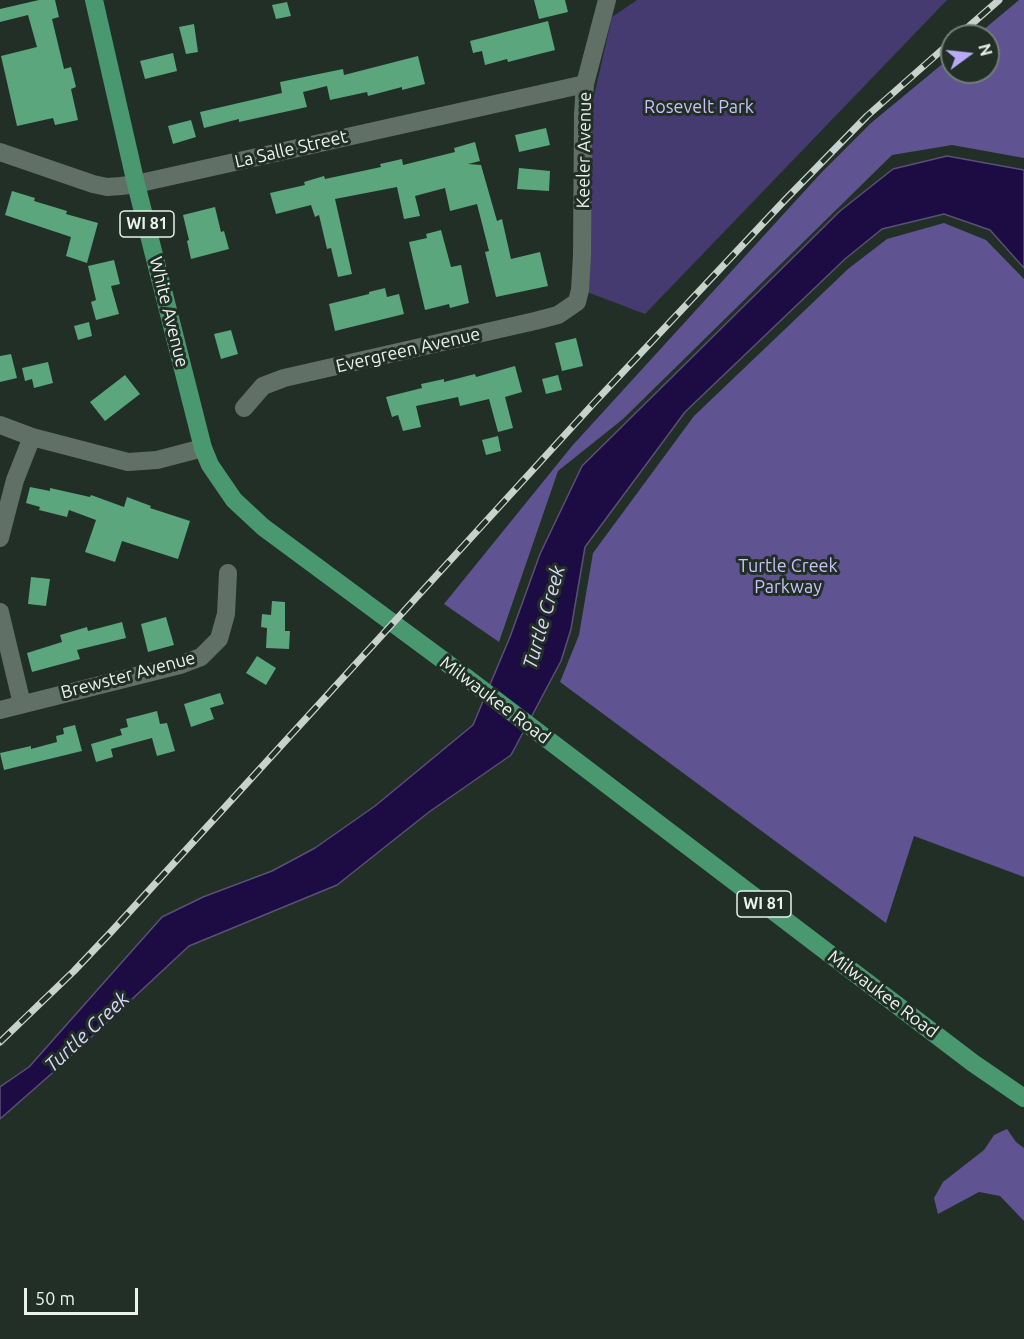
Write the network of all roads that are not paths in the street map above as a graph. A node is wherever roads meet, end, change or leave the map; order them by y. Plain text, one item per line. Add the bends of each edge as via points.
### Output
1 (93, 0) edge
2 (607, 0) edge
3 (585, 84) junction
4 (0, 152) edge
5 (136, 184) junction
6 (577, 302) joint
7 (244, 408) dead end
8 (0, 425) edge
9 (32, 437) junction
10 (203, 448) junction
11 (0, 538) edge
12 (228, 573) dead end
13 (0, 612) edge
14 (22, 704) junction
15 (0, 710) edge
16 (973, 1063) junction
17 (1024, 1098) edge
18 (1024, 1111) edge

1 - 5 main road, White Avenue / WI 81
2 - 3 street, Keeler Avenue
3 - 5 street, La Salle Street
3 - 6 street, Keeler Avenue via 582,264
4 - 5 street, La Salle Street via 93,184
5 - 10 main road, White Avenue / WI 81
6 - 7 street, Evergreen Avenue via 558,315 535,321 284,378 263,386
8 - 9 street
9 - 10 street via 128,462 157,460
9 - 11 street via 15,480
10 - 16 main road, Milwaukee Road / WI 81 via 220,480 248,514
12 - 14 street, Brewster Avenue via 226,614 219,639 201,657
13 - 14 street
14 - 15 street, Brewster Avenue
16 - 17 main road, Milwaukee Road / WI 81
16 - 18 main road, Milwaukee Road / WI 81

